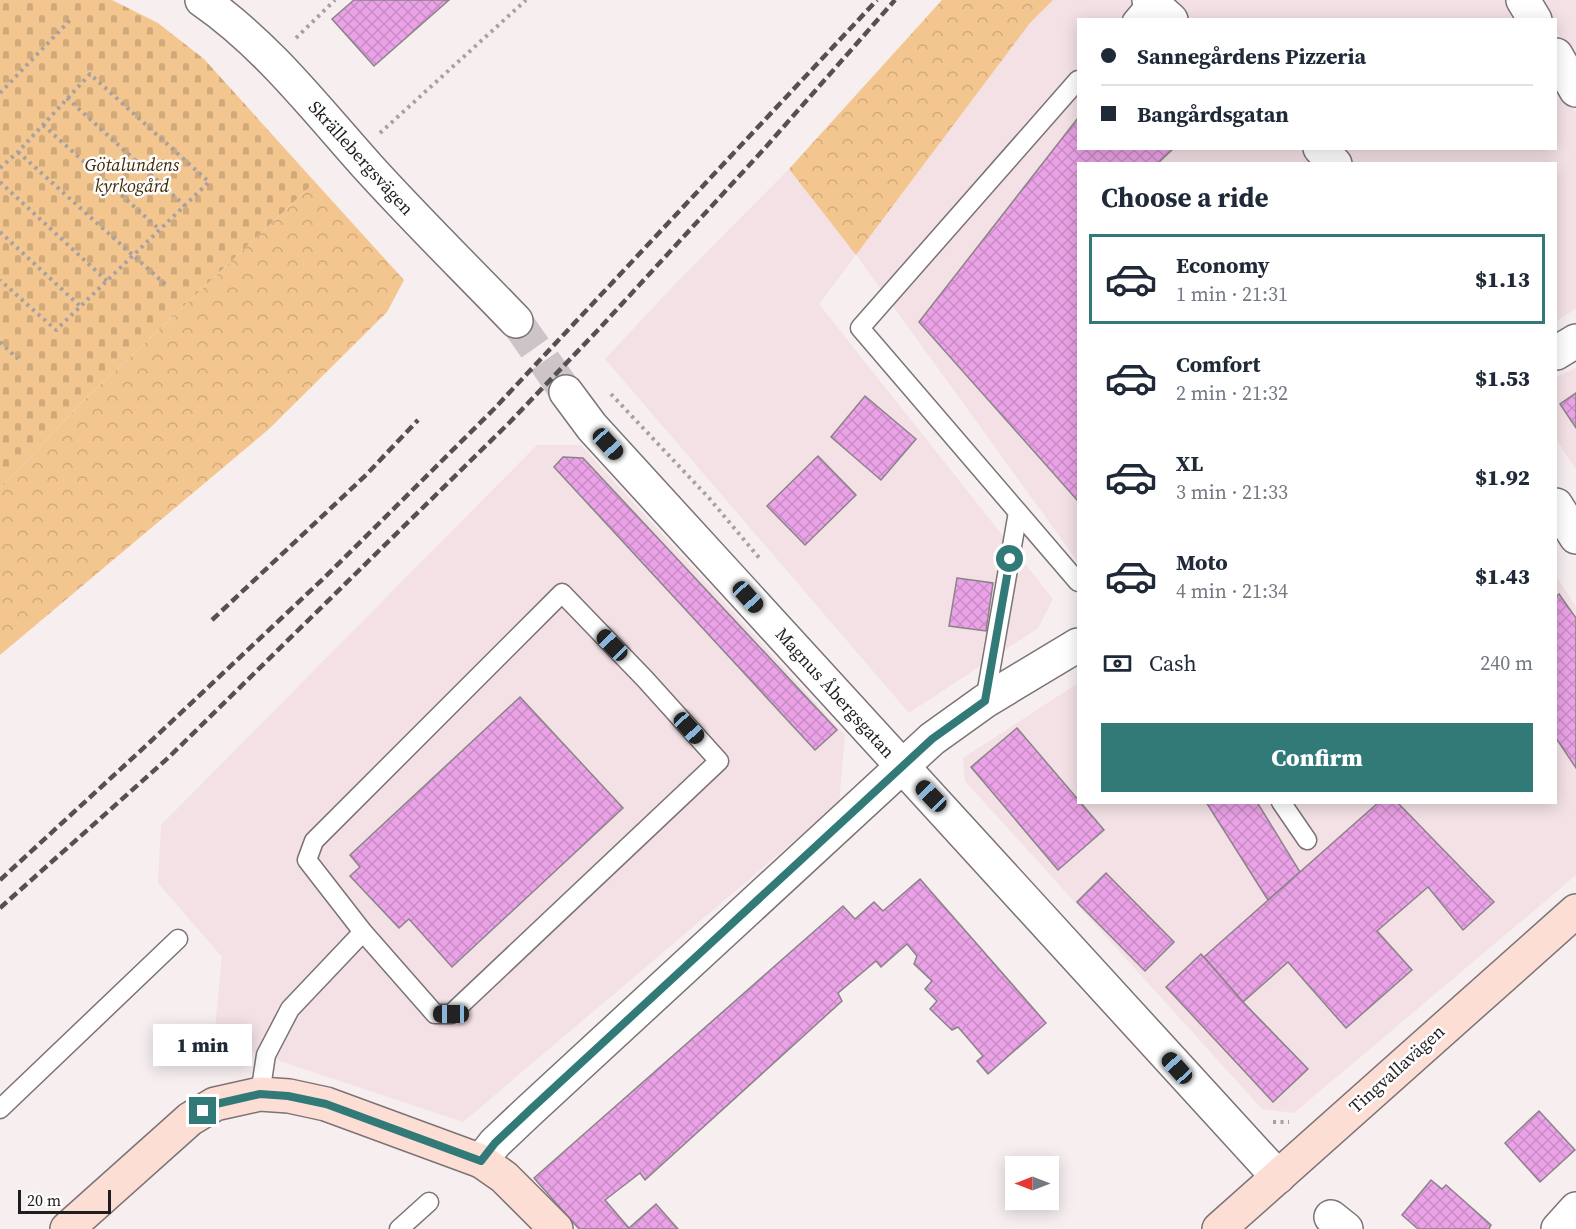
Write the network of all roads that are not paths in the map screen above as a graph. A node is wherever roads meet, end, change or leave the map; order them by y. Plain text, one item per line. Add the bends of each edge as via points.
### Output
1 (202, 0) edge
2 (1149, 0) edge
3 (1523, 0) edge
4 (1134, 18) edge
5 (1169, 18) edge
6 (1534, 18) edge
7 (1557, 57) edge
8 (1077, 81) edge
9 (1576, 90) edge
10 (1322, 150) edge
11 (1333, 162) edge
12 (516, 321) tunnel mouth
13 (1576, 341) edge
14 (1557, 352) edge
15 (566, 392) tunnel mouth
16 (1557, 507) edge
17 (1018, 512) junction
18 (1576, 537) edge
19 (1077, 581) edge
20 (1077, 646) edge
21 (985, 701) junction
22 (903, 767) junction
23 (1282, 804) edge
24 (1307, 840) dead end
25 (1576, 911) edge
26 (363, 932) junction
27 (178, 939) dead end
28 (260, 1094) junction
29 (0, 1109) edge
30 (481, 1161) junction
31 (1278, 1177) junction
32 (429, 1202) dead end
33 (1576, 1209) edge
34 (67, 1229) edge
35 (399, 1229) edge
36 (556, 1229) edge
37 (1219, 1229) edge
38 (1558, 1229) edge

1 - 12 street, Skrällebergsvägen via 257,44 395,197
2 - 4 lane
2 - 5 street
3 - 6 street
7 - 9 street
8 - 17 lane via 860,328
10 - 11 street
13 - 14 street
15 - 22 street, Magnus Åbergsgatan via 592,426
16 - 18 street
17 - 19 lane
17 - 21 lane
20 - 21 street
21 - 22 street via 932,739
22 - 30 street via 530,1110
22 - 31 street, Magnus Åbergsgatan
23 - 24 lane
25 - 31 street, Tingvallavägen
26 - 26 lane via 307,860 314,841 562,593 719,761 451,1014 435,1014
26 - 28 lane via 290,1009 266,1055
27 - 29 lane
28 - 30 street via 326,1104
28 - 34 street via 216,1104 190,1119
30 - 36 street via 504,1177
31 - 37 street, Tingvallavägen
32 - 35 lane
33 - 38 street

